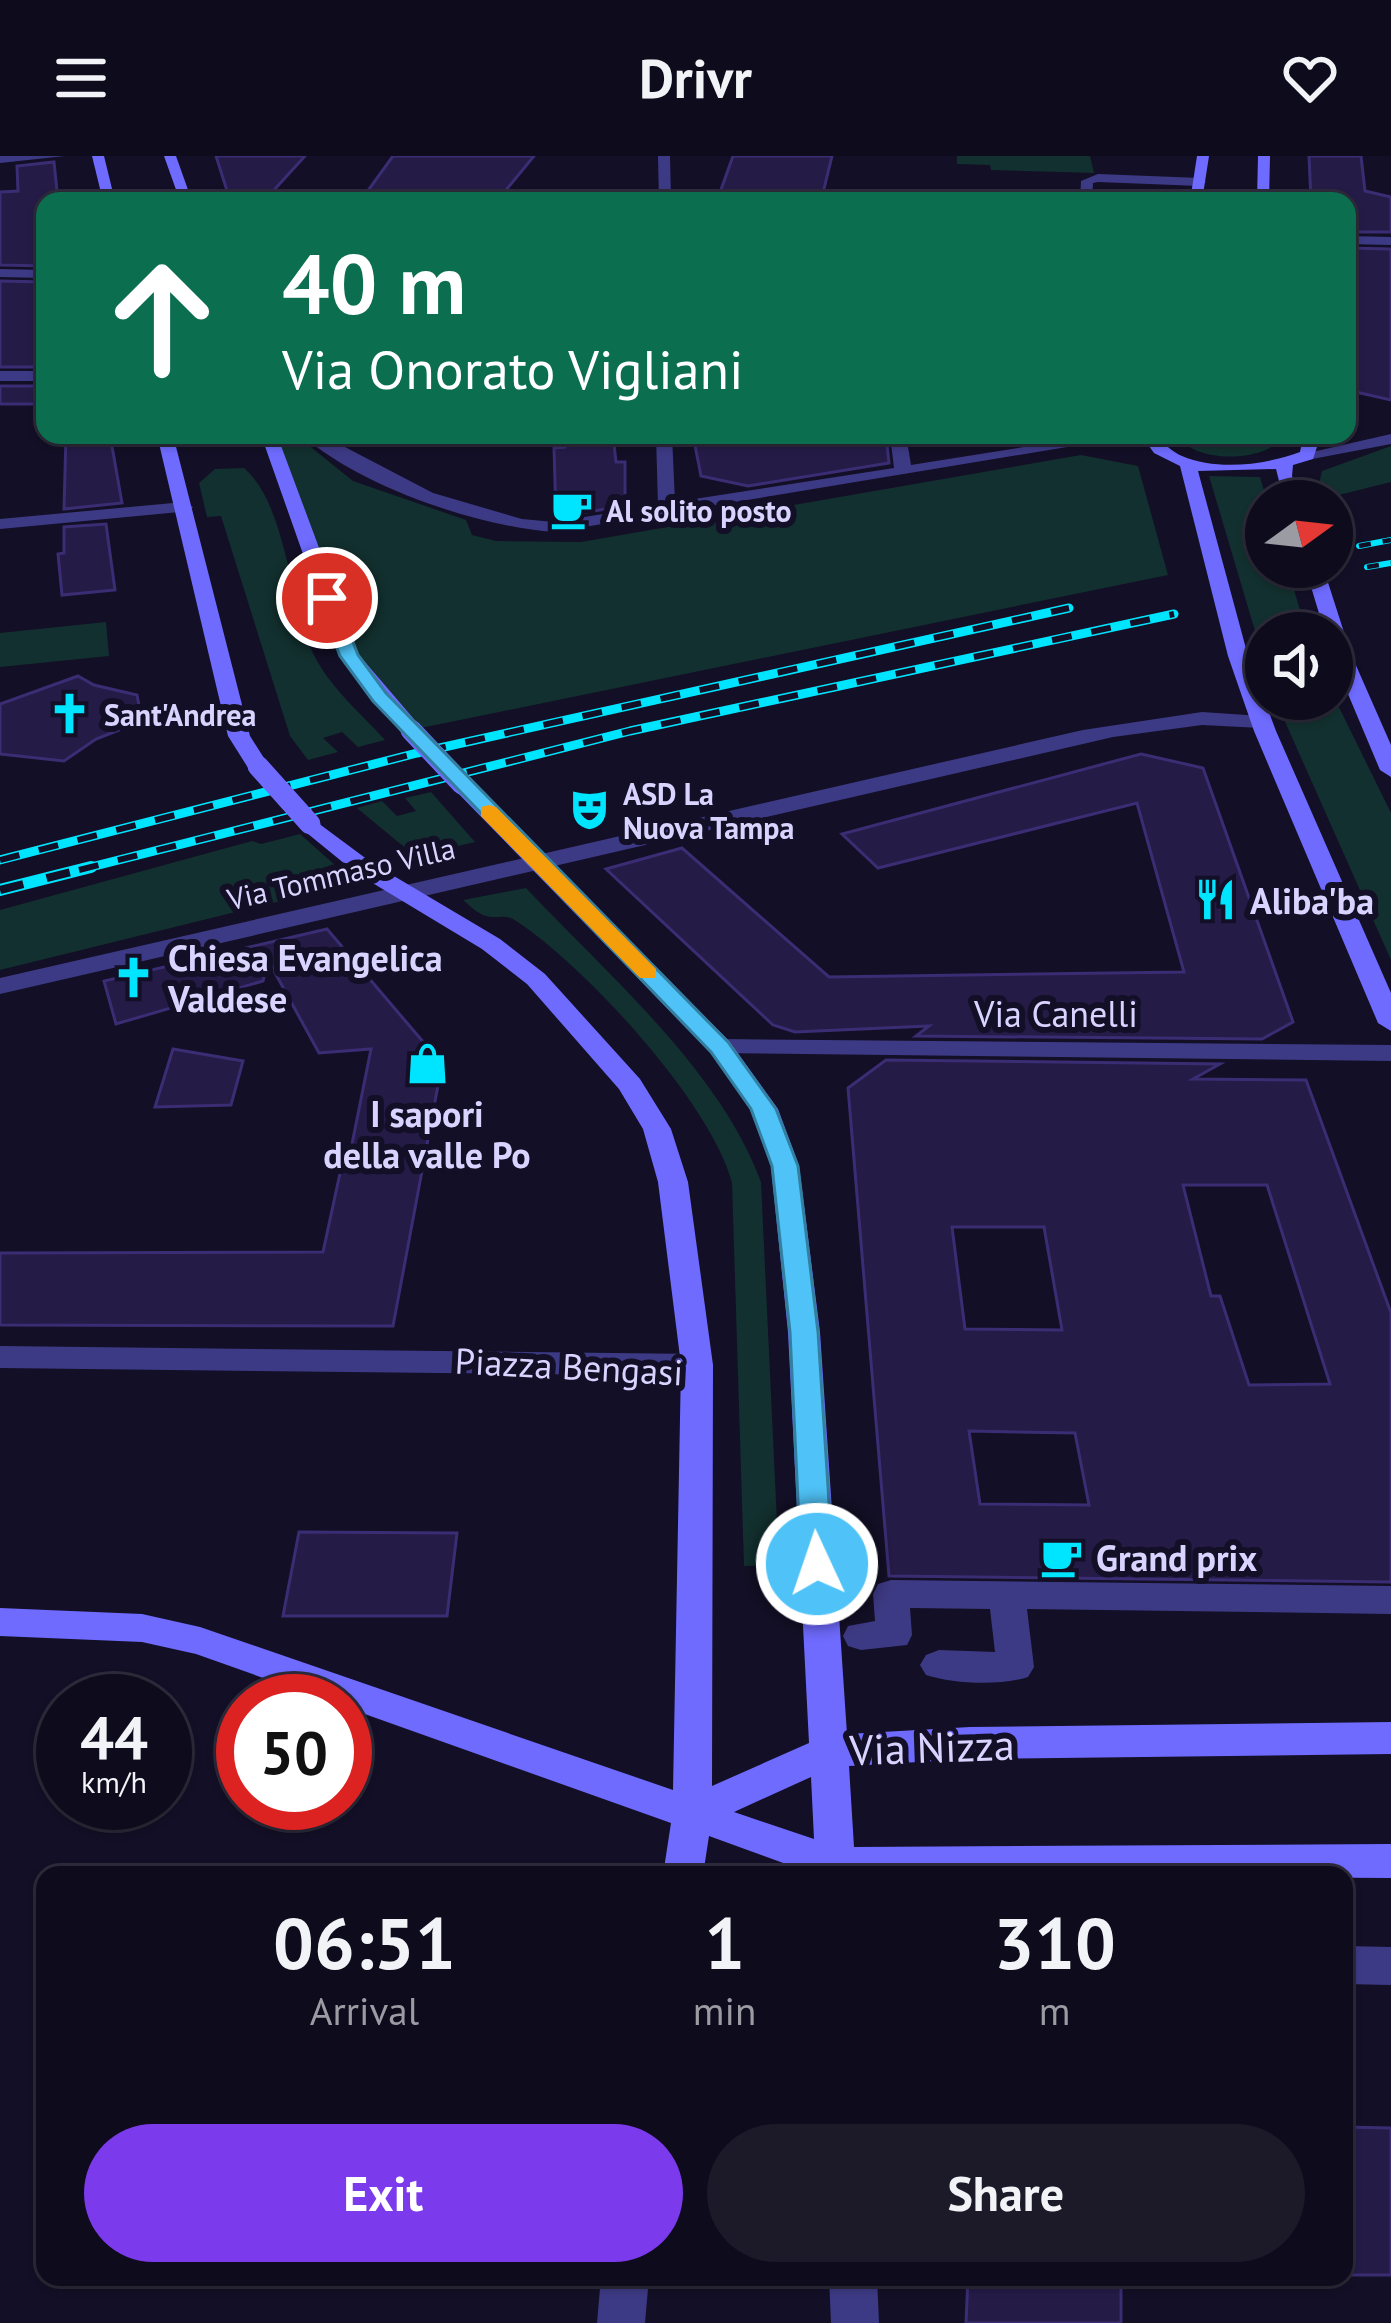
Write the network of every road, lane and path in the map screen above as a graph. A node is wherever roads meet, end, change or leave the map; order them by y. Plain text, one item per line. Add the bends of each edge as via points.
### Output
1 (59, 156) edge
2 (98, 156) edge
3 (170, 156) edge
4 (664, 156) edge
5 (1203, 156) edge
6 (1264, 156) edge
7 (0, 160) edge
8 (1200, 182) junction
9 (107, 192) edge
10 (183, 192) edge
11 (665, 192) edge
12 (1086, 192) edge
13 (1198, 192) edge
14 (1263, 192) edge
15 (1356, 240) edge
16 (1391, 242) edge
17 (0, 273) edge
18 (36, 274) edge
19 (0, 376) edge
20 (36, 376) edge
21 (1391, 428) edge
22 (1356, 430) edge
23 (1391, 440) edge
24 (167, 444) edge
25 (272, 444) edge
26 (325, 444) edge
27 (664, 444) edge
28 (900, 444) edge
29 (1073, 444) edge
30 (1155, 444) edge
31 (1310, 444) edge
32 (1307, 455) junction
33 (1188, 463) junction
34 (1286, 465) junction
35 (904, 470) junction
36 (1285, 480) edge
37 (184, 507) junction
38 (667, 511) junction
39 (0, 524) edge
40 (1321, 588) edge
41 (1262, 722) junction
42 (1391, 770) edge
43 (538, 861) junction
44 (403, 892) junction
45 (0, 986) edge
46 (1391, 1023) edge
47 (720, 1047) junction
48 (1391, 1053) edge
49 (0, 1357) edge
50 (698, 1365) junction
51 (1007, 1596) junction
52 (1391, 1600) edge
53 (0, 1622) edge
54 (861, 1636) dead end
55 (939, 1665) dead end
56 (1391, 1738) edge
57 (829, 1750) junction
58 (692, 1813) junction
59 (1391, 1861) edge
60 (684, 1866) edge
61 (826, 1866) edge
62 (836, 1866) edge
63 (1083, 1866) edge
64 (1353, 1965) edge
65 (1391, 1966) edge
66 (625, 2286) edge
67 (853, 2286) edge
68 (621, 2323) edge
69 (855, 2323) edge

1 - 7 street
2 - 9 main road
3 - 10 main road
4 - 11 street
5 - 8 main road
6 - 14 main road
8 - 12 street via 1098,178 1087,181
8 - 13 main road
15 - 16 street
17 - 18 street
19 - 20 street
21 - 22 street
23 - 32 street
24 - 37 main road
25 - 43 main road, bridge via 350,656
26 - 38 street via 374,473 522,527
27 - 38 street
28 - 35 street
29 - 35 street
30 - 33 main road
31 - 32 main road
32 - 34 main road
33 - 34 main road
33 - 41 main road
34 - 36 main road
35 - 38 street
37 - 39 street
37 - 44 main road, bridge via 239,736 310,824
40 - 42 main road
41 - 43 street, Via Tommaso Villa via 1182,718
41 - 46 main road
43 - 44 street, Via Tommaso Villa
43 - 47 main road
44 - 45 street, Via Tommaso Villa
44 - 50 main road via 536,980 631,1084 657,1129 673,1182
47 - 48 street, Via Canelli
47 - 57 main road via 764,1109 785,1166 804,1332
49 - 50 street, Piazza Bengasi
50 - 58 main road, Piazza Bengasi
51 - 52 street
51 - 54 street via 891,1594 894,1635
51 - 55 street via 1015,1667
53 - 58 main road via 142,1628 200,1641
56 - 57 main road, Via Nizza
57 - 58 main road, Via Nizza
57 - 62 main road
58 - 60 main road, Piazza Bengasi
58 - 61 main road
59 - 63 main road
64 - 65 street
66 - 68 street
67 - 69 street

